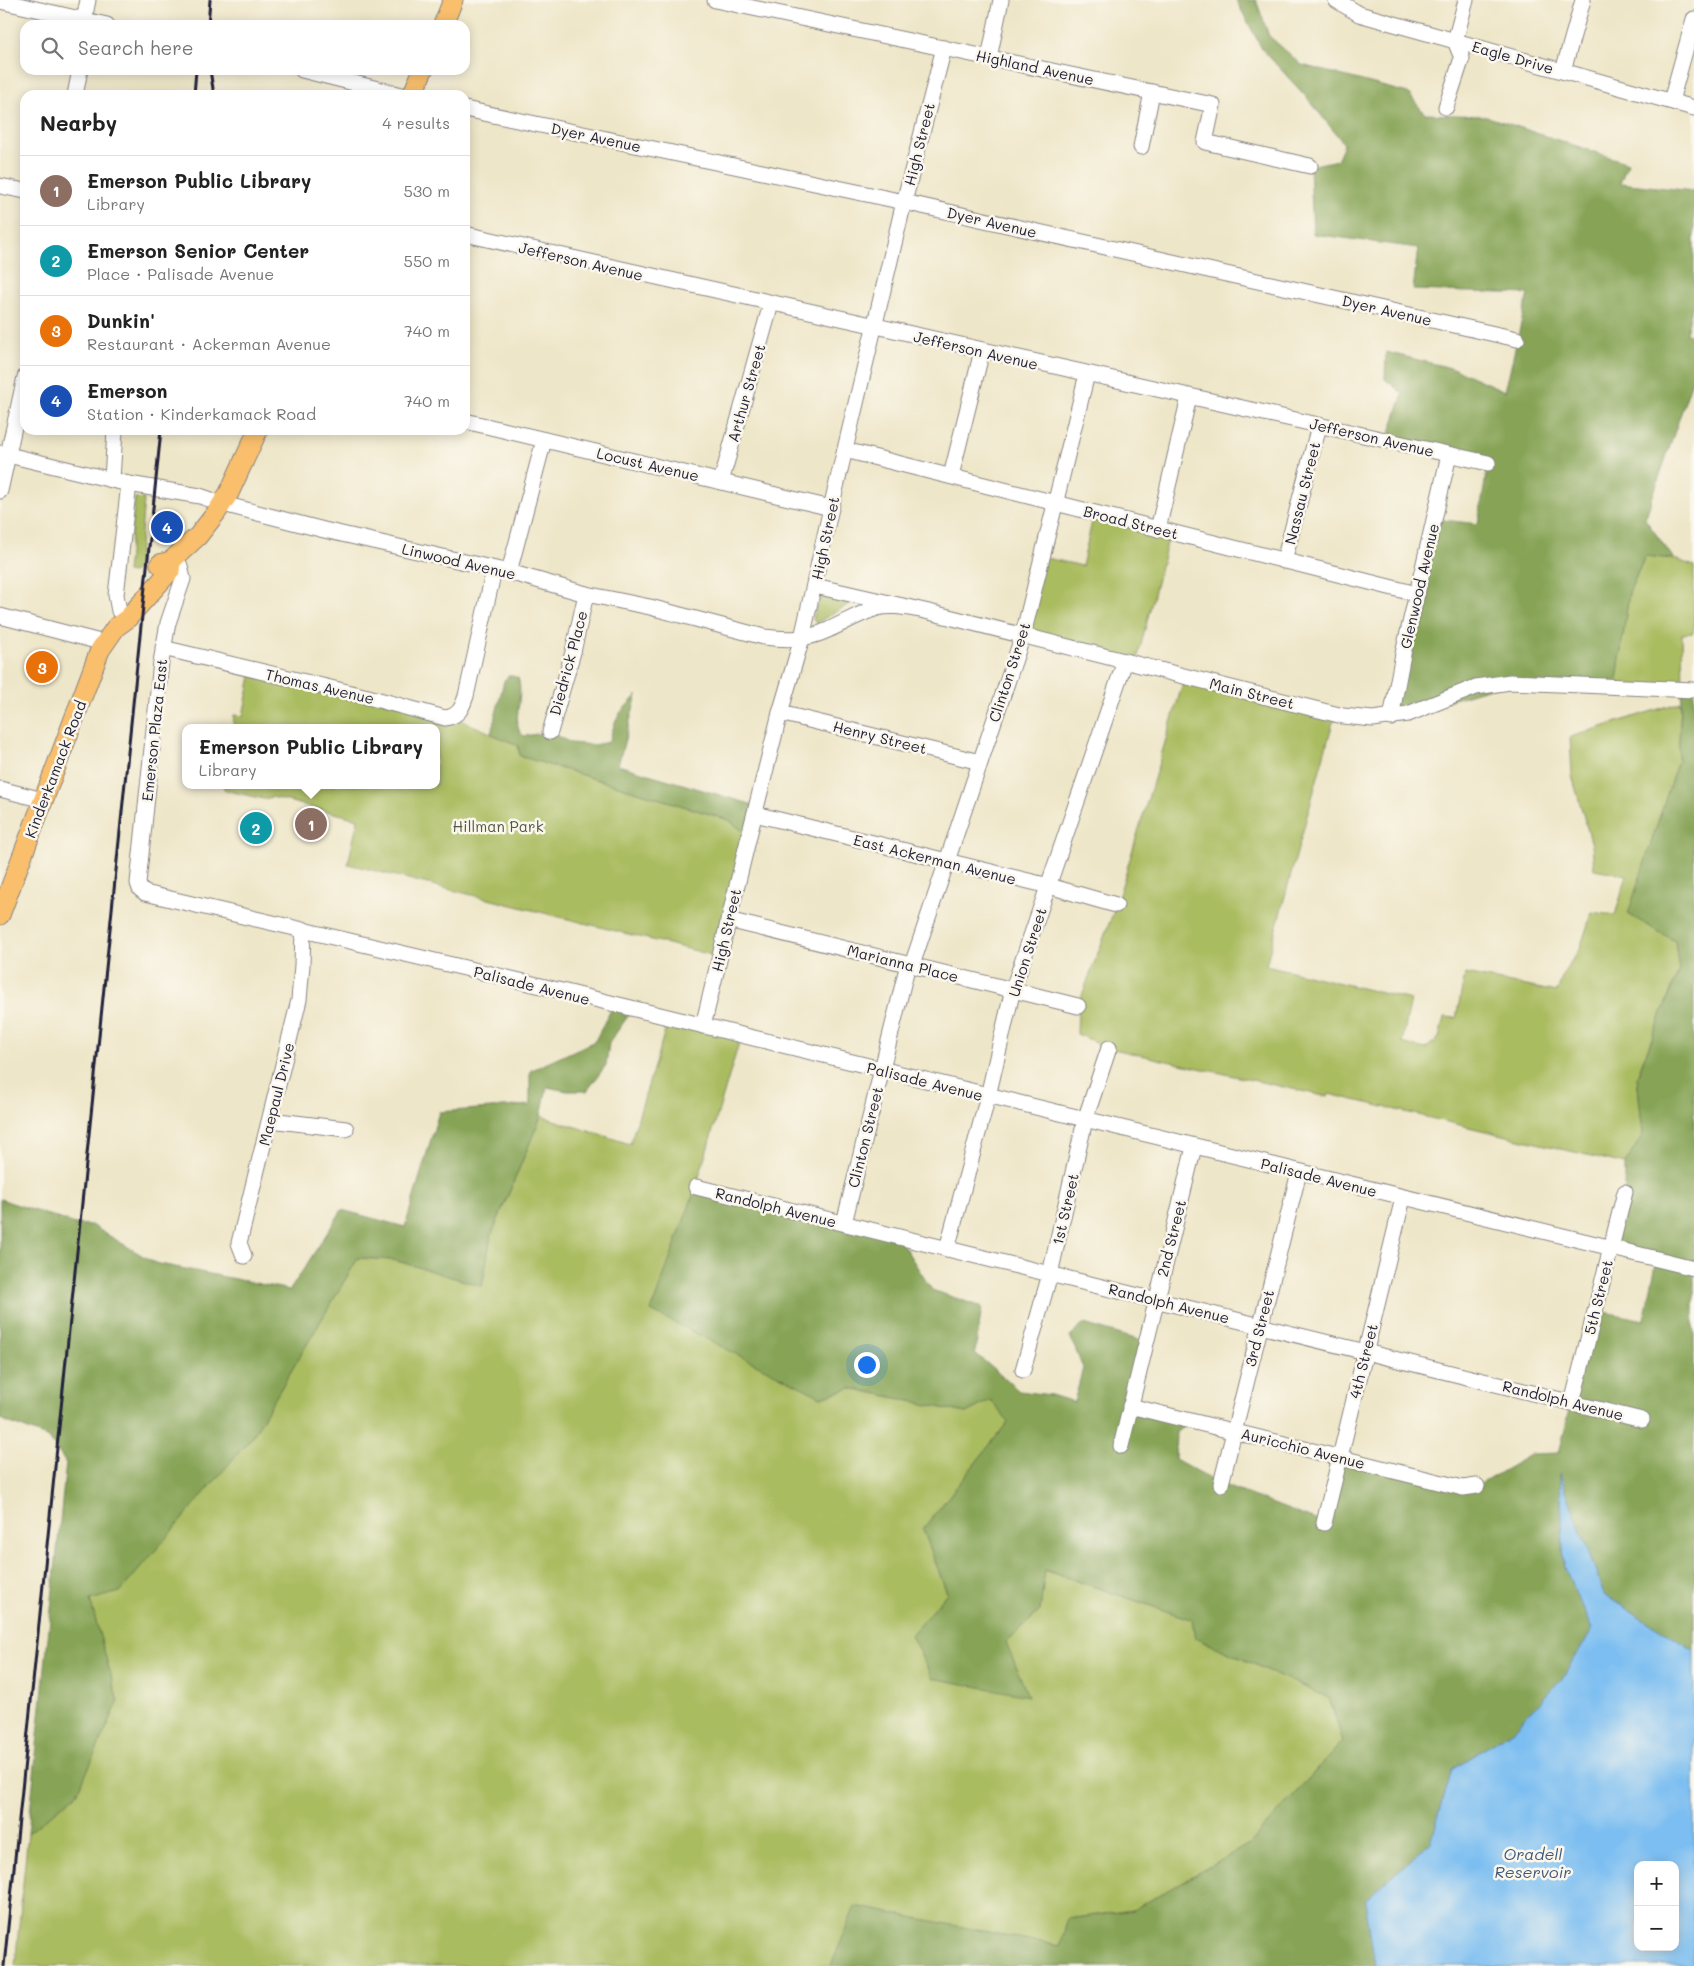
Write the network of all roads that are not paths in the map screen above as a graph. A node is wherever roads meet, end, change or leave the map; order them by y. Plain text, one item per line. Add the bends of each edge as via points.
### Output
1 (88, 0) edge
2 (454, 0) edge
3 (715, 0) edge
4 (1001, 0) edge
5 (1336, 0) edge
6 (1466, 0) edge
7 (1583, 0) edge
8 (0, 1) edge
9 (1694, 19) edge
10 (75, 20) edge
11 (83, 20) edge
12 (445, 20) edge
13 (1455, 41) junction
14 (944, 48) junction
15 (989, 58) junction
16 (1563, 71) junction
17 (79, 75) edge
18 (322, 75) edge
19 (421, 75) edge
20 (76, 90) edge
21 (382, 90) edge
22 (414, 90) edge
23 (1152, 92) junction
24 (1671, 101) junction
25 (1446, 107) dead end
26 (1694, 108) edge
27 (470, 110) edge
28 (1141, 147) dead end
29 (1310, 166) dead end
30 (0, 186) edge
31 (20, 190) edge
32 (904, 202) junction
33 (470, 235) edge
34 (771, 304) junction
35 (874, 327) junction
36 (1518, 339) dead end
37 (982, 351) junction
38 (1087, 374) junction
39 (20, 395) edge
40 (1189, 397) junction
41 (470, 422) edge
42 (1319, 426) junction
43 (115, 435) edge
44 (256, 435) edge
45 (544, 440) junction
46 (845, 450) junction
47 (4, 454) edge
48 (1449, 455) junction
49 (1488, 463) dead end
50 (951, 476) junction
51 (112, 480) junction
52 (721, 482) junction
53 (128, 484) junction
54 (0, 491) edge
55 (1056, 503) junction
56 (223, 504) junction
57 (831, 508) junction
58 (1158, 529) junction
59 (173, 559) junction
60 (1284, 561) junction
61 (494, 570) junction
62 (509, 572) junction
63 (814, 586) junction
64 (586, 594) junction
65 (1417, 594) junction
66 (915, 609) junction
67 (0, 616) edge
68 (117, 619) junction
69 (1023, 635) junction
70 (802, 638) junction
71 (104, 642) junction
72 (163, 648) junction
73 (1125, 661) junction
74 (1694, 690) edge
75 (780, 713) junction
76 (1391, 718) junction
77 (550, 732) dead end
78 (980, 762) junction
79 (0, 790) edge
80 (43, 800) junction
81 (755, 814) junction
82 (946, 862) junction
83 (1049, 886) junction
84 (156, 896) joint
85 (1116, 905) dead end
86 (0, 915) edge
87 (728, 920) junction
88 (303, 929) junction
89 (910, 964) junction
90 (1013, 989) junction
91 (1078, 1006) dead end
92 (703, 1026) junction
93 (1109, 1048) dead end
94 (881, 1070) junction
95 (988, 1096) junction
96 (270, 1120) junction
97 (1085, 1120) junction
98 (346, 1129) dead end
99 (1194, 1147) junction
100 (1299, 1172) junction
101 (696, 1187) dead end
102 (1625, 1192) dead end
103 (1403, 1198) junction
104 (844, 1224) junction
105 (1610, 1248) junction
106 (947, 1249) junction
107 (244, 1256) dead end
108 (1694, 1268) edge
109 (1050, 1274) junction
110 (1156, 1300) junction
111 (1260, 1326) junction
112 (1366, 1352) junction
113 (1023, 1370) dead end
114 (1572, 1403) junction
115 (1130, 1406) junction
116 (1642, 1420) dead end
117 (1234, 1431) junction
118 (1121, 1446) dead end
119 (1340, 1457) junction
120 (1221, 1484) dead end
121 (1476, 1486) dead end
122 (1324, 1523) dead end

1 - 11 street
2 - 12 main road
3 - 14 street, Highland Avenue
4 - 15 street
5 - 13 street, Eagle Drive via 1359,14
6 - 13 street
7 - 16 street
8 - 10 street
9 - 24 street
13 - 16 street, Eagle Drive
13 - 25 street via 1462,58
14 - 15 street, Highland Avenue
14 - 32 street, High Street
15 - 23 street, Highland Avenue
16 - 24 street, Eagle Drive
17 - 20 street
18 - 21 street
19 - 22 main road
23 - 28 street
23 - 29 street, Highland Avenue via 1213,105 1205,142
24 - 26 street, Eagle Drive
27 - 32 street, Dyer Avenue
30 - 31 street
32 - 35 street, High Street
32 - 36 street, Dyer Avenue
33 - 34 street, Jefferson Avenue
34 - 35 street, Jefferson Avenue
34 - 52 street, Arthur Street
35 - 37 street, Jefferson Avenue
35 - 46 street, High Street
37 - 38 street, Jefferson Avenue
37 - 50 street
38 - 40 street, Jefferson Avenue
38 - 55 street, Clinton Street
39 - 47 street
40 - 42 street, Jefferson Avenue
40 - 58 street
41 - 45 street, Locust Avenue
42 - 48 street, Jefferson Avenue
42 - 60 street, Nassau Street
43 - 51 street
44 - 56 main road, Kinderkamack Road
45 - 52 street, Locust Avenue
45 - 62 street
46 - 50 street, Broad Street
46 - 57 street, High Street
47 - 51 street, Linwood Avenue
47 - 54 street
48 - 49 street, Jefferson Avenue
48 - 65 street, Glenwood Avenue
50 - 55 street, Broad Street
51 - 53 street, Linwood Avenue
52 - 57 street, Locust Avenue
53 - 56 street, Linwood Avenue via 200,496
53 - 68 street via 116,595
55 - 58 street, Broad Street
55 - 69 street, Clinton Street
56 - 59 main road, Kinderkamack Road via 198,536
56 - 61 street, Linwood Avenue
57 - 63 street, High Street
58 - 60 street, Broad Street
59 - 68 main road, Kinderkamack Road via 170,571 127,619
59 - 72 street, Emerson Plaza East via 180,566 183,578
60 - 65 street, Broad Street
61 - 62 street, Linwood Avenue
61 - 72 street, Thomas Avenue via 466,696 462,707 452,717 445,718
62 - 64 street, Linwood Avenue
63 - 66 street, Main Street
63 - 70 street, High Street
64 - 70 street, Linwood Avenue via 650,606 764,637 781,640
64 - 77 street, Diedrick Place
65 - 76 street, Glenwood Avenue
66 - 69 street, Main Street
66 - 70 street, Linwood Avenue via 878,608 827,631
67 - 71 street
68 - 71 main road, Kinderkamack Road
69 - 73 street, Main Street
69 - 78 street, Clinton Street
70 - 75 street, High Street
71 - 80 main road, Kinderkamack Road
72 - 84 street, Emerson Plaza East via 138,883 145,893
73 - 76 street, Main Street via 1343,716
73 - 83 street, Union Street
74 - 76 street, Main Street via 1510,682 1458,693 1424,709
75 - 78 street, Henry Street
75 - 81 street, High Street
78 - 82 street, Clinton Street
79 - 80 street
80 - 86 main road, Kinderkamack Road
81 - 82 street, East Ackerman Avenue
81 - 87 street, High Street
82 - 83 street, East Ackerman Avenue
82 - 89 street, Clinton Street
83 - 85 street, East Ackerman Avenue
83 - 90 street, Union Street
84 - 88 street, Palisade Avenue
87 - 89 street, Marianna Place
87 - 92 street, High Street
88 - 92 street, Palisade Avenue
88 - 96 street, Maepaul Drive via 299,1000
89 - 90 street, Marianna Place
89 - 94 street, Clinton Street
90 - 91 street, Marianna Place
90 - 95 street, Union Street
92 - 94 street, Palisade Avenue
93 - 97 street, 1st Street
94 - 95 street, Palisade Avenue
94 - 104 street, Clinton Street
95 - 97 street, Palisade Avenue
95 - 106 street, Union Street
96 - 98 street
96 - 107 street, Maepaul Drive via 240,1242
97 - 99 street, Palisade Avenue
97 - 109 street, 1st Street
99 - 100 street, Palisade Avenue
99 - 110 street, 2nd Street
100 - 103 street, Palisade Avenue
100 - 111 street, 3rd Street
101 - 104 street, Randolph Avenue
102 - 105 street, 5th Street
103 - 105 street, Palisade Avenue
103 - 112 street, 4th Street
104 - 106 street, Randolph Avenue
105 - 108 street, Palisade Avenue
105 - 114 street, 5th Street
106 - 109 street, Randolph Avenue
109 - 110 street, Randolph Avenue
109 - 113 street, 1st Street
110 - 111 street, Randolph Avenue
110 - 115 street, 2nd Street
111 - 112 street, Randolph Avenue
111 - 117 street, 3rd Street
112 - 114 street, Randolph Avenue
112 - 119 street, 4th Street
114 - 116 street, Randolph Avenue
115 - 117 street, Auricchio Avenue
115 - 118 street, 2nd Street
117 - 119 street, Auricchio Avenue
117 - 120 street, 3rd Street
119 - 121 street, Auricchio Avenue via 1464,1488
119 - 122 street, 4th Street

